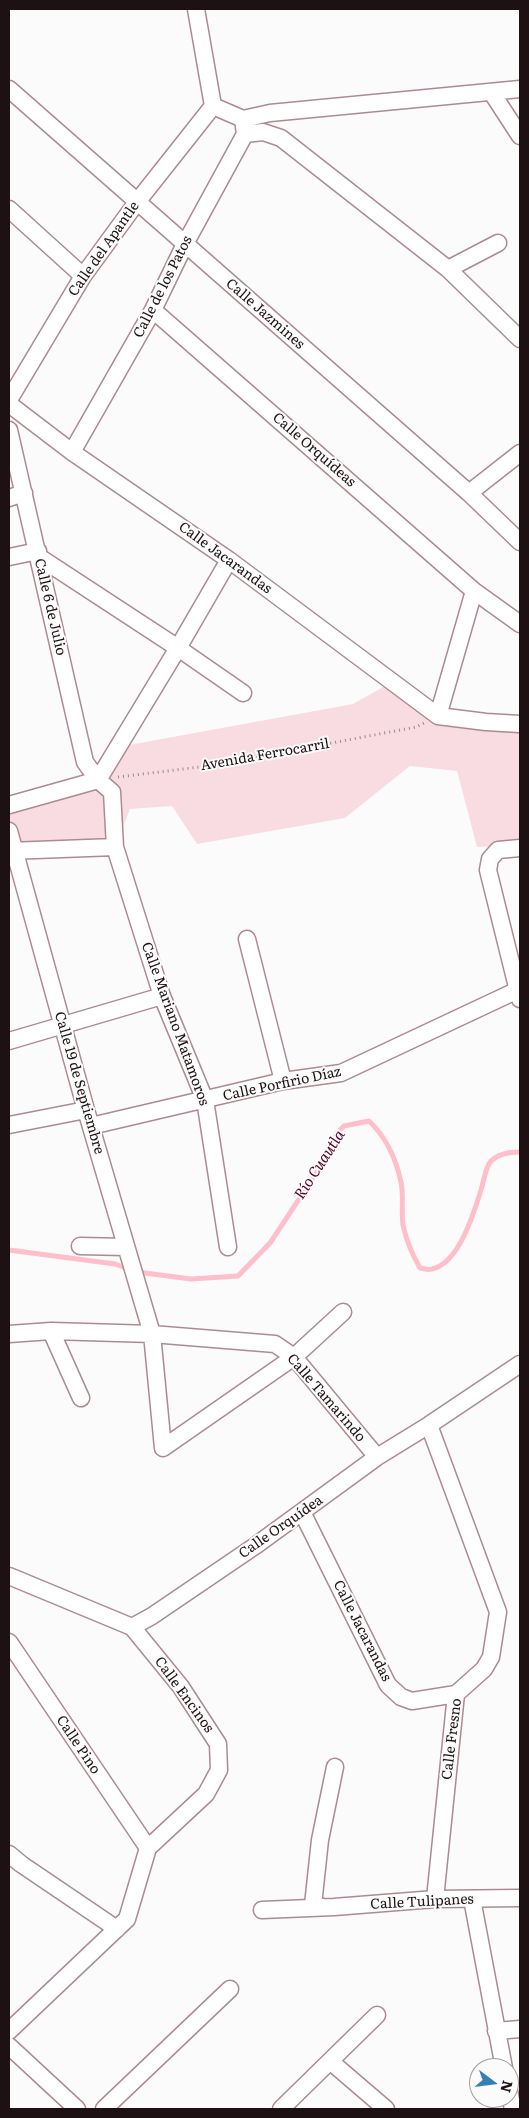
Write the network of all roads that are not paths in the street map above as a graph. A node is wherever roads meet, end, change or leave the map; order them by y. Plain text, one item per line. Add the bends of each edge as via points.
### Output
1 (196, 9) edge
2 (9, 88) edge
3 (520, 89) edge
4 (492, 93) junction
5 (213, 106) junction
6 (270, 113) junction
7 (244, 127) junction
8 (520, 136) edge
9 (281, 138) junction
10 (137, 202) junction
11 (9, 209) edge
12 (498, 243) dead end
13 (185, 244) junction
14 (448, 269) junction
15 (83, 276) junction
16 (153, 310) junction
17 (520, 339) edge
18 (9, 402) edge
19 (9, 437) edge
20 (72, 452) junction
21 (520, 453) edge
22 (469, 493) junction
23 (16, 495) edge
24 (520, 542) edge
25 (38, 554) junction
26 (9, 556) edge
27 (229, 560) junction
28 (474, 591) junction
29 (520, 624) edge
30 (178, 648) junction
31 (243, 693) dead end
32 (438, 716) junction
33 (520, 724) edge
34 (98, 780) junction
35 (9, 804) edge
36 (9, 831) edge
37 (115, 847) junction
38 (520, 848) edge
39 (11, 850) edge
40 (247, 939) dead end
41 (519, 993) edge
42 (162, 996) junction
43 (62, 1024) junction
44 (9, 1042) edge
45 (283, 1081) junction
46 (205, 1100) junction
47 (86, 1110) junction
48 (9, 1125) edge
49 (91, 1126) junction
50 (80, 1246) dead end
51 (126, 1247) junction
52 (228, 1247) dead end
53 (342, 1312) dead end
54 (51, 1331) junction
55 (9, 1334) edge
56 (152, 1334) junction
57 (294, 1357) junction
58 (520, 1364) edge
59 (82, 1398) dead end
60 (429, 1425) junction
61 (377, 1458) junction
62 (302, 1512) junction
63 (9, 1576) edge
64 (132, 1627) junction
65 (9, 1642) edge
66 (456, 1694) junction
67 (335, 1766) dead end
68 (148, 1848) junction
69 (9, 1854) edge
70 (520, 1898) edge
71 (435, 1899) junction
72 (472, 1899) junction
73 (323, 1908) junction
74 (262, 1910) dead end
75 (117, 1929) junction
76 (230, 1989) dead end
77 (377, 2015) dead end
78 (520, 2029) edge
79 (9, 2031) edge
80 (496, 2031) junction
81 (9, 2046) edge
82 (502, 2058) edge
83 (330, 2061) junction
84 (70, 2107) edge
85 (104, 2109) edge
86 (281, 2109) edge
87 (386, 2109) edge

1 - 5 street
2 - 10 street, Calle Jazmines
3 - 4 street
4 - 6 street
4 - 8 street
5 - 7 street
5 - 10 street, Calle del Apantle
6 - 7 street
6 - 9 street via 272,125
7 - 9 street
7 - 13 street, Calle de los Patos
9 - 14 street
10 - 13 street, Calle Jazmines
10 - 15 street, Calle del Apantle
11 - 15 street
12 - 14 street
13 - 16 street, Calle de los Patos
13 - 22 street, Calle Jazmines
14 - 17 street
15 - 18 street, Calle del Apantle
16 - 20 street, Calle de los Patos
16 - 28 street, Calle Orquídeas
18 - 20 street, Calle Jacarandas
19 - 23 street, Calle 6 de Julio
20 - 27 street, Calle Jacarandas
21 - 22 street
22 - 24 street, Calle Jazmines
23 - 25 street, Calle 6 de Julio
25 - 26 street
25 - 30 street
25 - 34 street, Calle 6 de Julio via 85,762
27 - 30 street
27 - 32 street, Calle Jacarandas
28 - 29 street, Calle Orquídeas
28 - 32 street
30 - 31 street
30 - 34 street
32 - 33 street
34 - 35 street
34 - 37 street, Calle Mariano Matamoros via 112,792
36 - 39 street, Calle 19 de Septiembre
37 - 39 street
37 - 42 street, Calle Mariano Matamoros
38 - 41 street via 498,850 490,859 488,870
39 - 43 street, Calle 19 de Septiembre
40 - 45 street
41 - 45 street, Calle Porfirio Díaz via 341,1073
42 - 43 street
42 - 46 street, Calle Mariano Matamoros
43 - 44 street
43 - 47 street, Calle 19 de Septiembre
45 - 46 street, Calle Porfirio Díaz
46 - 49 street, Calle Porfirio Díaz
46 - 52 street, Calle Mariano Matamoros
47 - 48 street
47 - 49 street, Calle 19 de Septiembre
49 - 51 street, Calle 19 de Septiembre
50 - 51 street
51 - 56 street, Calle 19 de Septiembre
53 - 57 street
54 - 55 street, Calle Tamarindo
54 - 56 street, Calle Tamarindo
54 - 59 street
56 - 57 street, Calle Tamarindo via 275,1344
56 - 57 street, Calle 19 de Septiembre via 163,1448
57 - 61 street, Calle Tamarindo
58 - 60 street, Calle Orquídea
60 - 61 street, Calle Orquídea
60 - 66 street, Calle Fresno via 498,1612 491,1657 484,1669
61 - 62 street, Calle Orquídea
62 - 64 street, Calle Orquídea
62 - 66 street, Calle Jacarandas via 388,1685 401,1697 412,1701
63 - 64 street, Calle Encinos
64 - 68 street, Calle Encinos via 181,1687 218,1744 219,1770 206,1794
65 - 68 street, Calle Pino
66 - 71 street, Calle Fresno
67 - 73 street via 320,1840 313,1905
68 - 75 street via 127,1919
69 - 75 street
70 - 72 street, Calle Tulipanes
71 - 72 street, Calle Tulipanes
71 - 73 street, Calle Tulipanes
72 - 80 street
73 - 74 street, Calle Tulipanes
75 - 79 street
76 - 85 street
77 - 83 street
78 - 80 street
80 - 82 street
81 - 84 street
83 - 86 street
83 - 87 street

